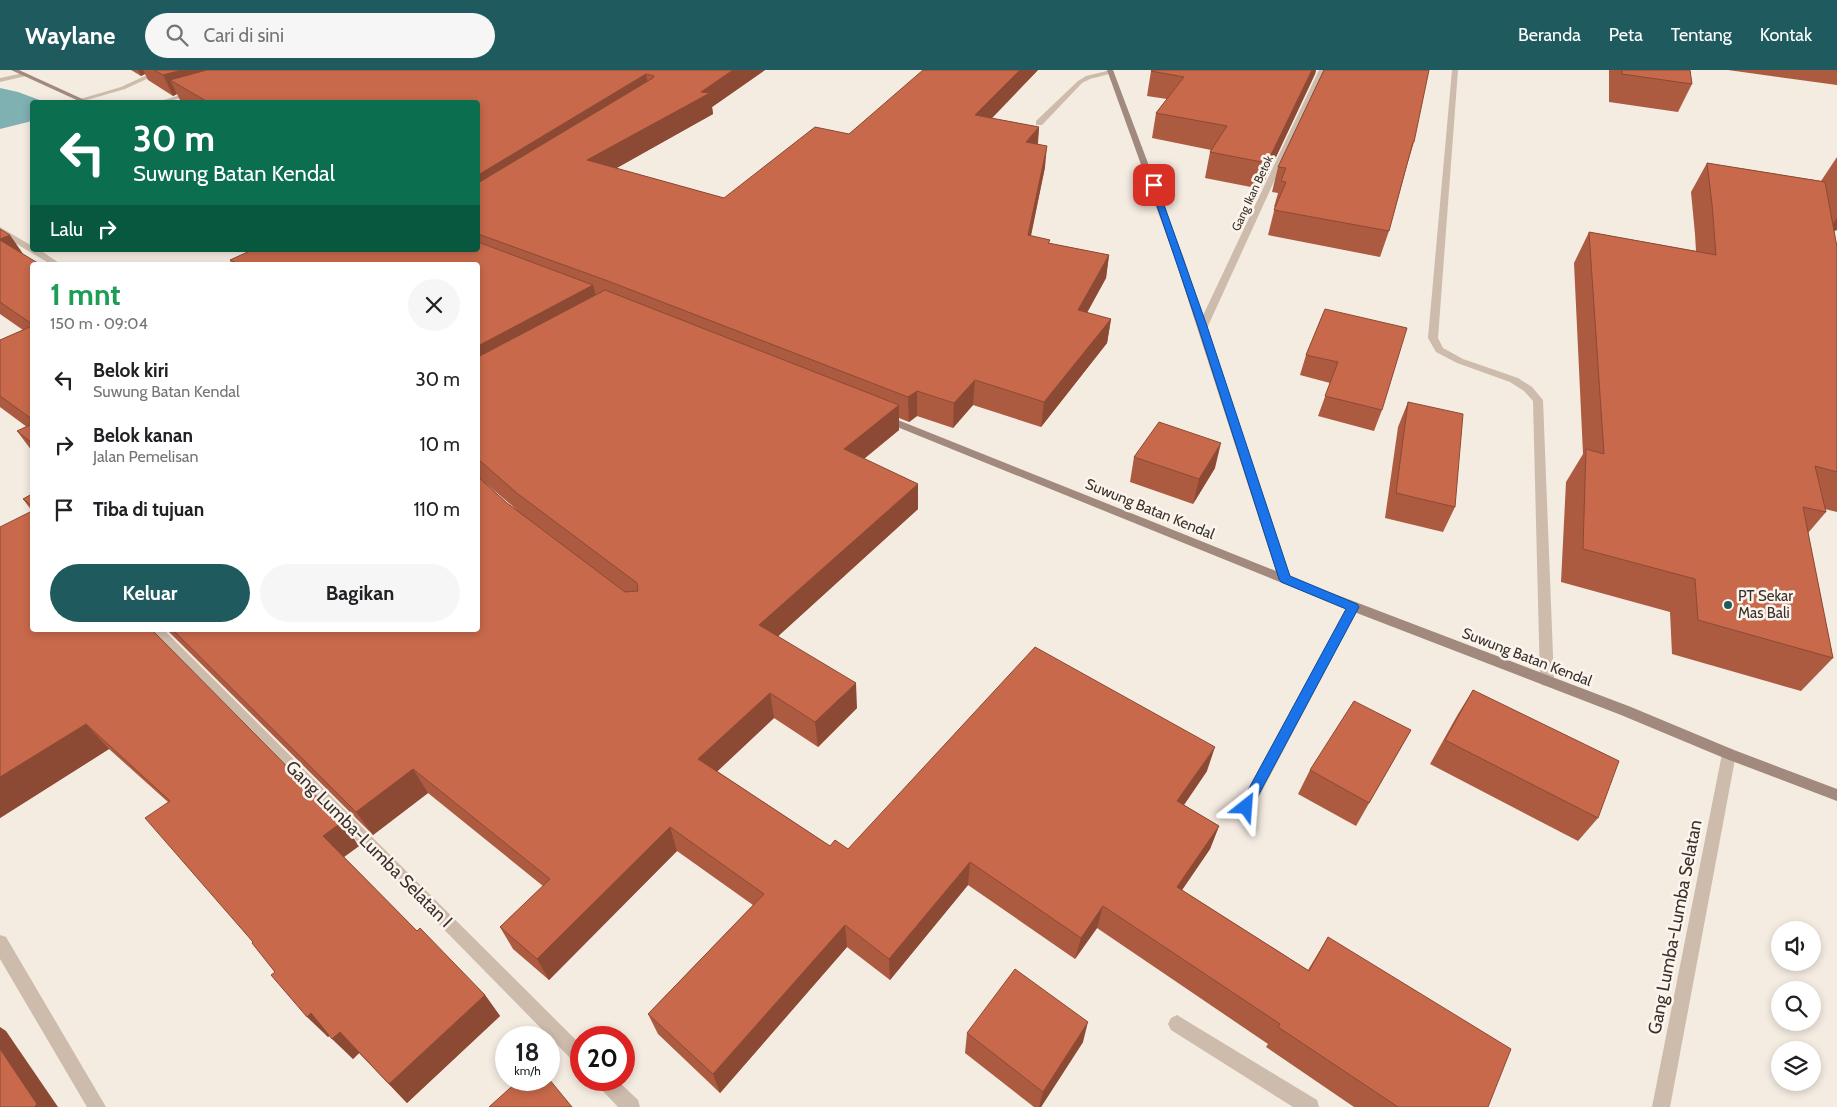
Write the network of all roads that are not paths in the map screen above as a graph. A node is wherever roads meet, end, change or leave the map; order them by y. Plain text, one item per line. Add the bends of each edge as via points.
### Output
1 (14, 70) edge
2 (163, 70) edge
3 (1322, 70) edge
4 (1455, 70) edge
5 (1110, 71) edge
6 (24, 75) junction
7 (0, 80) edge
8 (206, 90) edge
9 (81, 100) edge
10 (86, 100) edge
11 (168, 100) edge
12 (1039, 123) dead end
13 (0, 230) edge
14 (30, 247) edge
15 (38, 252) edge
16 (53, 262) edge
17 (1203, 326) junction
18 (869, 412) edge
19 (1285, 579) junction
20 (1353, 607) junction
21 (158, 632) edge
22 (1547, 680) junction
23 (1729, 754) junction
24 (1837, 795) edge
25 (1246, 807) dead end
26 (0, 943) edge
27 (1177, 1024) dead end
28 (570, 1046) edge
29 (615, 1091) edge
30 (97, 1107) edge
31 (631, 1107) edge
32 (1310, 1107) edge
33 (1661, 1107) edge

1 - 6 street
2 - 10 street
3 - 17 street, Gang Ikan Betok
4 - 22 street via 1434,338 1439,350 1514,380 1538,400
5 - 12 street via 1080,82
5 - 17 street via 1135,132
6 - 7 street
6 - 9 street
8 - 11 street
13 - 14 street
15 - 16 street
17 - 19 street
18 - 19 street, Suwung Batan Kendal
19 - 20 street, Suwung Batan Kendal
20 - 22 street, Suwung Batan Kendal
20 - 25 street
21 - 28 street, Gang Lumba-Lumba Selatan I
22 - 23 street, Suwung Batan Kendal
23 - 24 street, Suwung Batan Kendal
23 - 33 street, Gang Lumba-Lumba Selatan
26 - 30 street
27 - 32 street
29 - 31 street

